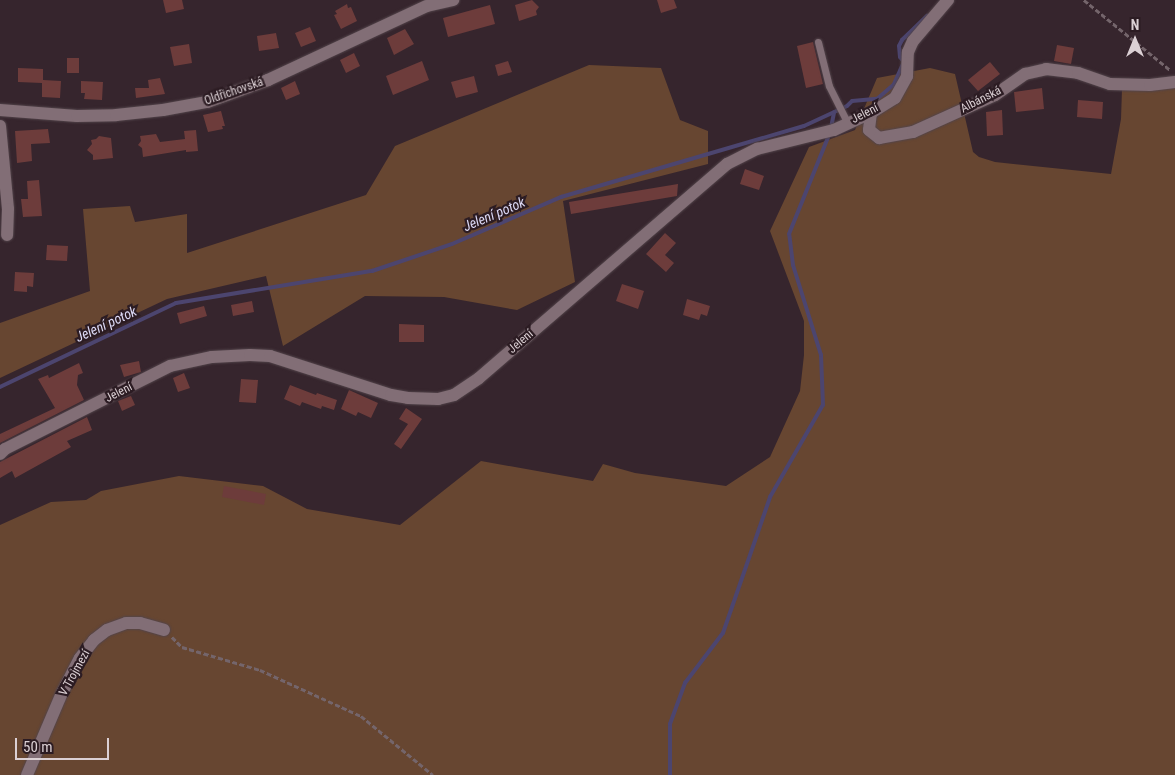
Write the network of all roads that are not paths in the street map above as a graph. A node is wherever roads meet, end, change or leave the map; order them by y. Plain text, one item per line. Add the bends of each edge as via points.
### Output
1 (453, 0) edge
2 (948, 0) edge
3 (423, 3) edge
4 (818, 42) dead end
5 (1175, 82) edge
6 (0, 110) edge
7 (871, 113) junction
8 (845, 118) junction
9 (0, 126) edge
10 (6, 235) dead end
11 (0, 454) edge
12 (164, 630) road end
13 (26, 775) edge

1 - 3 street, Oldřichovská
2 - 7 street, Jelení via 913,41 908,52 907,76 895,98
3 - 6 street, Oldřichovská via 268,80 207,102 116,115 77,116
4 - 8 lane via 829,86
5 - 7 street, Albánská via 1110,84 1078,73 1046,69 1025,74 995,95 913,132 879,138 869,130
7 - 8 street, Jelení
8 - 11 street, Jelení via 834,130 757,149 727,164 480,378 454,395 438,399 400,397 270,356 212,357 170,366
9 - 10 street via 8,209
12 - 13 street, V Trojmezí via 140,623 126,623 107,630 94,640 80,658 62,693

